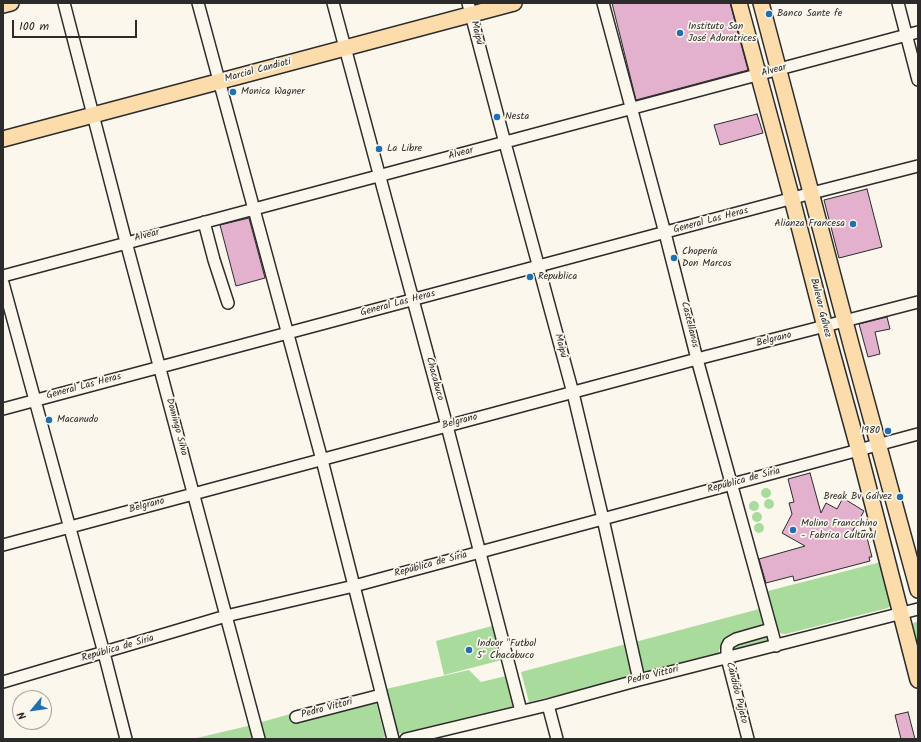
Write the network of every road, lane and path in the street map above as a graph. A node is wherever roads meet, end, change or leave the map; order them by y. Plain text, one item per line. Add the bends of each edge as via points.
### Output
1 (11, 3) edge
2 (64, 3) edge
3 (198, 3) edge
4 (332, 3) edge
5 (514, 3) edge
6 (603, 3) edge
7 (739, 3) edge
8 (760, 3) edge
9 (898, 3) edge
10 (3, 5) edge
11 (470, 8) edge
12 (918, 32) edge
13 (907, 35) junction
14 (344, 48) junction
15 (779, 70) junction
16 (759, 75) junction
17 (918, 80) edge
18 (220, 81) junction
19 (632, 108) junction
20 (92, 115) junction
21 (3, 139) edge
22 (504, 143) junction
23 (918, 166) edge
24 (379, 175) junction
25 (812, 193) junction
26 (792, 199) junction
27 (254, 209) junction
28 (204, 222) junction
29 (665, 233) junction
30 (126, 242) junction
31 (538, 266) junction
32 (3, 276) edge
33 (3, 283) edge
34 (412, 300) junction
35 (918, 302) edge
36 (228, 303) dead end
37 (845, 322) junction
38 (825, 327) junction
39 (288, 333) junction
40 (697, 359) junction
41 (160, 367) junction
42 (573, 393) junction
43 (35, 400) junction
44 (3, 409) edge
45 (447, 426) junction
46 (918, 434) edge
47 (878, 445) junction
48 (859, 451) junction
49 (322, 460) junction
50 (731, 484) junction
51 (194, 494) junction
52 (603, 519) junction
53 (69, 527) junction
54 (3, 545) edge
55 (479, 552) junction
56 (916, 571) edge
57 (354, 586) junction
58 (918, 590) edge
59 (918, 608) edge
60 (901, 613) junction
61 (226, 616) junction
62 (771, 629) junction
63 (776, 646) junction
64 (104, 653) junction
65 (727, 658) junction
66 (639, 680) junction
67 (918, 680) edge
68 (3, 682) edge
69 (382, 695) junction
70 (548, 705) junction
71 (521, 711) junction
72 (296, 718) dead end
73 (126, 739) edge
74 (259, 739) edge
75 (393, 739) edge
76 (406, 739) edge
77 (557, 739) edge
78 (748, 739) edge

1 - 10 main road
2 - 20 street, Domingo Silva
3 - 18 street
4 - 14 street, Chacabuco
5 - 11 main road, Marcial Candioti
6 - 19 street, Castellanos
7 - 16 main road, Bulevar Gálvez
8 - 15 main road, Bulevar Gálvez
9 - 13 street
11 - 14 main road, Marcial Candioti
11 - 22 street, Maipú
12 - 13 street, Alvear
13 - 15 street, Alvear
13 - 17 street
14 - 18 main road, Marcial Candioti
14 - 24 street, Chacabuco
15 - 16 street, Alvear
15 - 25 main road, Bulevar Gálvez
16 - 19 street, Alvear
16 - 26 main road, Bulevar Gálvez
18 - 20 main road, Marcial Candioti
18 - 27 street
19 - 22 street, Alvear
19 - 29 street, Castellanos
20 - 21 main road, Marcial Candioti
20 - 30 street, Domingo Silva
22 - 24 street, Alvear
22 - 31 street, Maipú
23 - 25 street, General Las Heras
24 - 27 street, Alvear
24 - 34 street, Chacabuco
25 - 26 street, General Las Heras
25 - 37 main road, Bulevar Gálvez
26 - 29 street, General Las Heras
26 - 38 main road, Bulevar Gálvez
27 - 28 street, Alvear
27 - 39 street
28 - 30 street, Alvear
28 - 36 street
29 - 31 street, General Las Heras
29 - 40 street, Castellanos
30 - 32 street, Alvear
30 - 41 street, Domingo Silva
31 - 34 street, General Las Heras
31 - 42 street, Maipú
33 - 43 street
34 - 39 street, General Las Heras
34 - 45 street, Chacabuco
35 - 37 street, Belgrano
37 - 38 street, Belgrano
37 - 47 main road, Bulevar Gálvez
38 - 40 street, Belgrano
38 - 48 main road, Bulevar Gálvez
39 - 41 street, General Las Heras
39 - 49 street
40 - 42 street, Belgrano
40 - 50 street, Castellanos
41 - 43 street, General Las Heras
41 - 51 street, Domingo Silva
42 - 45 street, Belgrano
42 - 52 street, Maipú
43 - 44 street, General Las Heras
43 - 53 street
45 - 49 street, Belgrano
45 - 55 street, Chacabuco
46 - 47 street, República de Siria
47 - 48 street, República de Siria
47 - 56 main road, Bulevar Gálvez
48 - 50 street, República de Siria
48 - 60 main road, Bulevar Gálvez
49 - 51 street, Belgrano
49 - 57 street
50 - 52 street, República de Siria
50 - 62 street, Castellanos
51 - 53 street, Belgrano
51 - 61 street, Domingo Silva
52 - 55 street, República de Siria
52 - 66 street, Maipú
53 - 54 street, Belgrano
53 - 64 street
55 - 57 street, República de Siria
55 - 71 street, Chacabuco
56 - 58 main road, Bulevar Gálvez
57 - 61 street, República de Siria
57 - 69 street
59 - 60 street, Pedro Vittori
60 - 63 street, Pedro Vittori
60 - 67 main road, Bulevar Gálvez
61 - 64 street, República de Siria
61 - 74 street, Domingo Silva
62 - 63 street, Castellanos
62 - 65 street, Cándido Pujato via 732,641 727,647
63 - 65 street, Pedro Vittori
64 - 68 street, República de Siria
64 - 73 street
65 - 66 street, Pedro Vittori
65 - 78 street, Cándido Pujato
66 - 70 street, Pedro Vittori
69 - 72 street, Pedro Vittori
69 - 75 street
70 - 71 street, Pedro Vittori
70 - 77 street
71 - 76 street, Pedro Vittori

